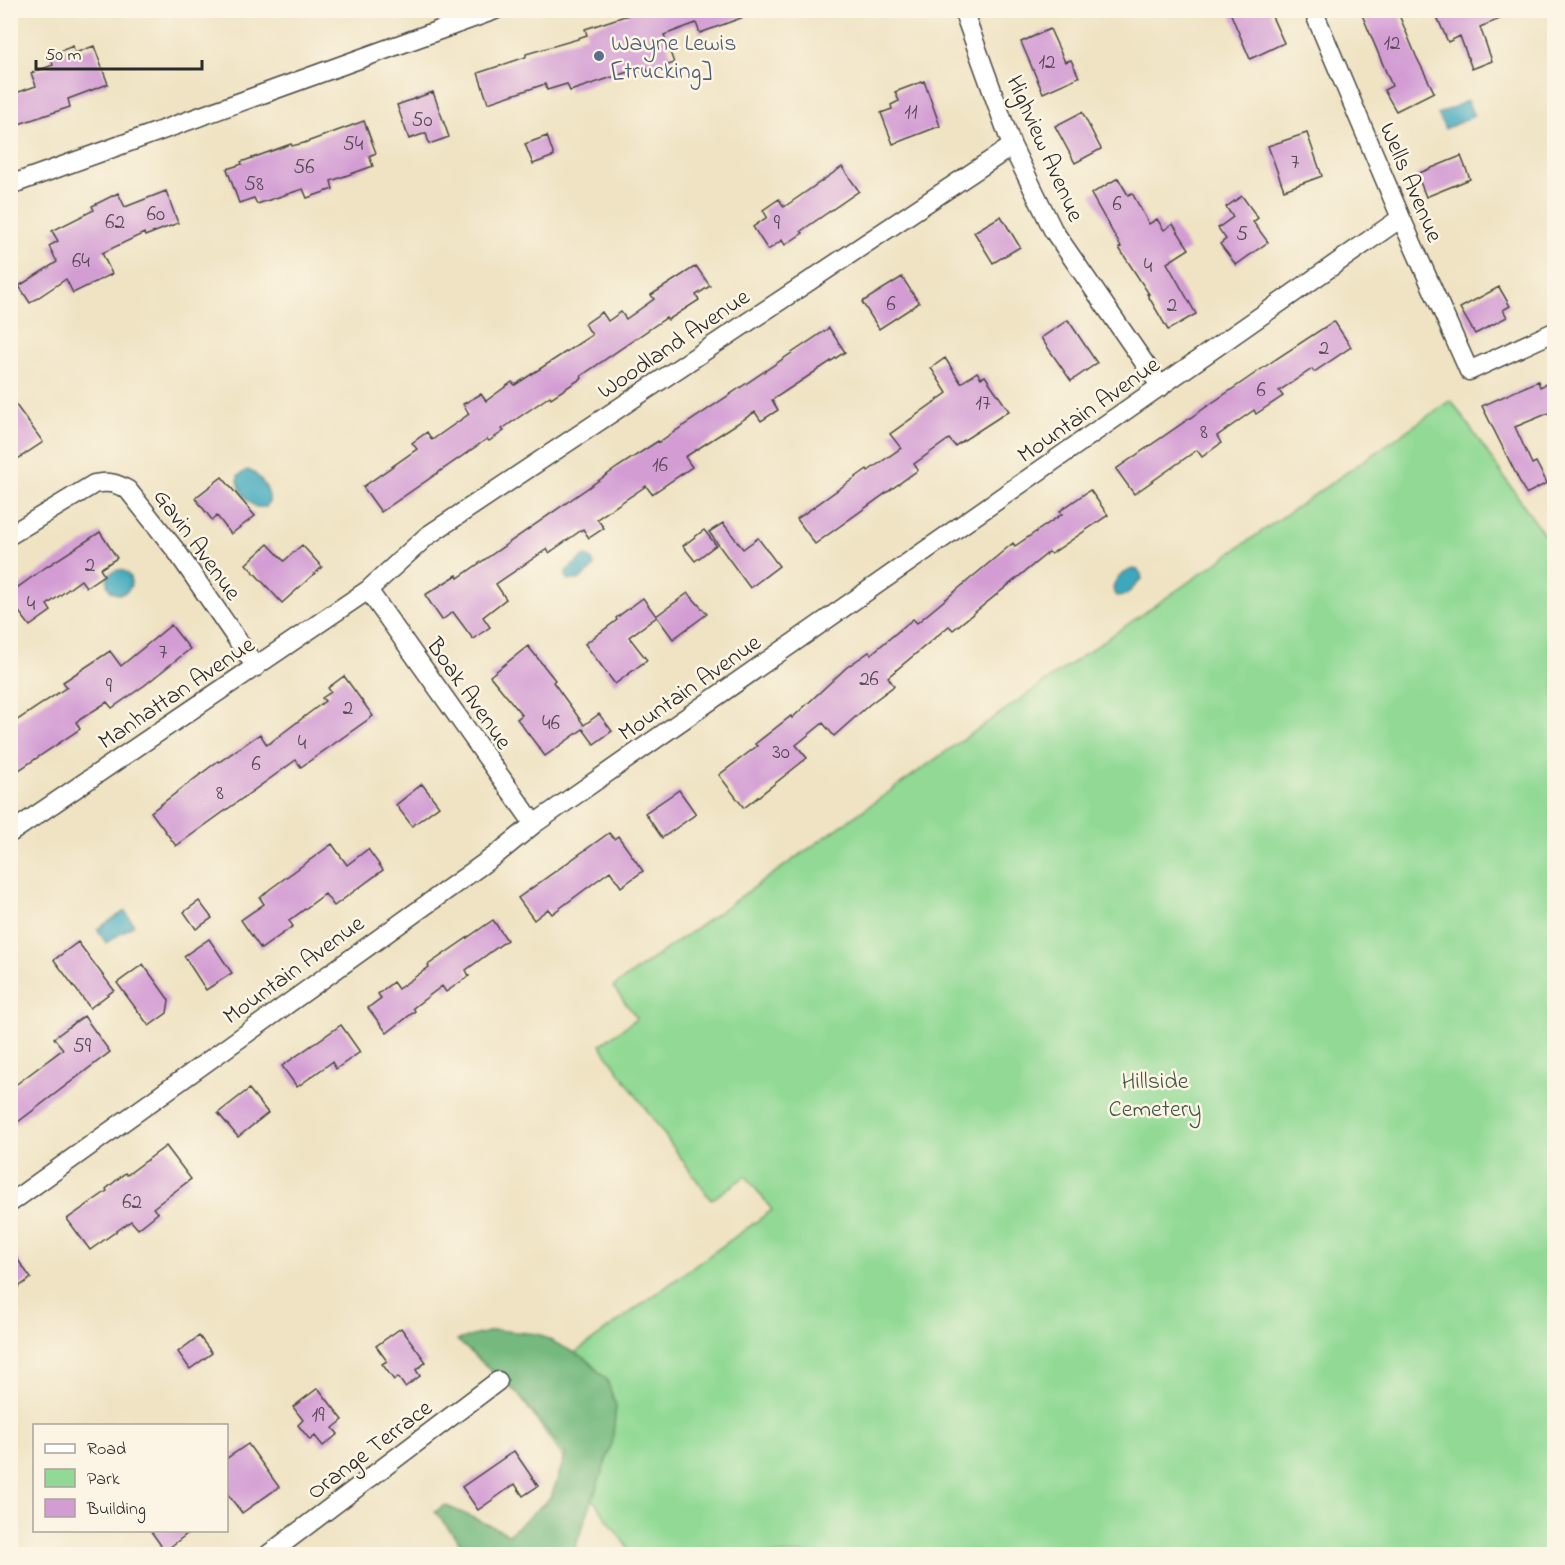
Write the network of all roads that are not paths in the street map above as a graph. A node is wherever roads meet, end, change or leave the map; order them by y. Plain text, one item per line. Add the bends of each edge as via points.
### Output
1 (495, 10) edge
2 (963, 10) edge
3 (1313, 10) edge
4 (1012, 146) junction
5 (10, 185) edge
6 (1401, 218) junction
7 (1554, 332) edge
8 (1161, 387) junction
9 (10, 535) edge
10 (368, 590) junction
11 (256, 667) junction
12 (534, 825) junction
13 (10, 833) edge
14 (10, 1203) edge
15 (498, 1381) dead end
16 (269, 1554) edge

1 - 5 street
2 - 4 street, Highview Avenue
3 - 6 street, Wells Avenue
4 - 8 street, Highview Avenue via 1053,230
4 - 10 street, Woodland Avenue via 427,536
6 - 7 street, Wells Avenue via 1469,371
6 - 8 street, Mountain Avenue
8 - 12 street, Mountain Avenue
9 - 11 street, Gavin Avenue via 94,484 117,483 134,495
10 - 11 street, Manhattan Avenue
10 - 12 street, Boak Avenue
11 - 13 street, Manhattan Avenue
12 - 14 street, Mountain Avenue
15 - 16 street, Orange Terrace

